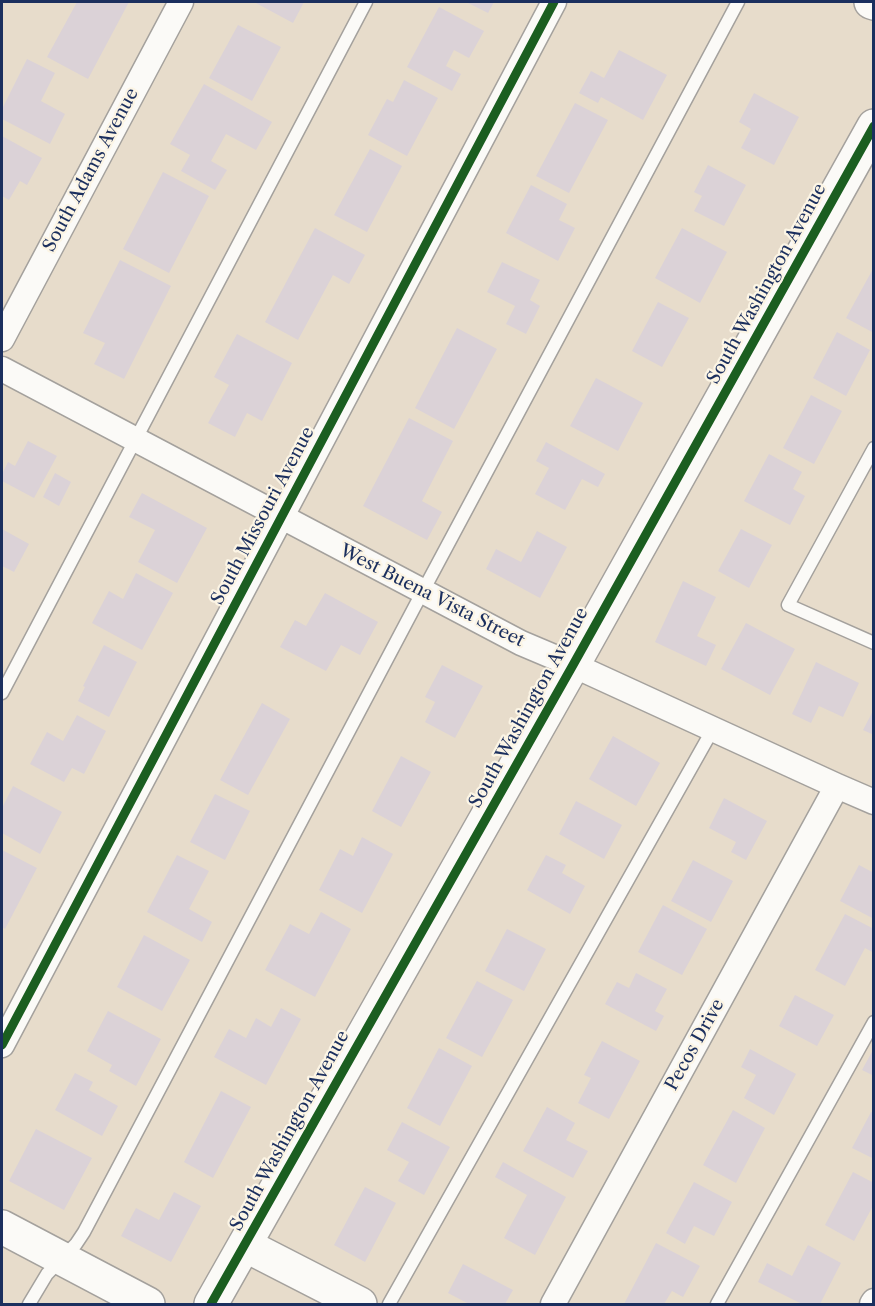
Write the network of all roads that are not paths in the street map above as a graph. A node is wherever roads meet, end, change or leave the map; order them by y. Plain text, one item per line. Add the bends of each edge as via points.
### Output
1 (181, 2) edge
2 (366, 2) edge
3 (554, 2) edge
4 (738, 2) edge
5 (870, 142) edge
6 (2, 339) edge
7 (2, 369) edge
8 (135, 440) junction
9 (873, 448) edge
10 (281, 517) junction
11 (423, 591) junction
12 (873, 643) edge
13 (573, 664) junction
14 (2, 693) edge
15 (713, 729) junction
16 (837, 786) junction
17 (873, 802) edge
18 (873, 1022) edge
19 (2, 1046) edge
20 (2, 1227) edge
21 (245, 1245) junction
22 (62, 1259) junction
23 (29, 1305) edge
24 (148, 1305) edge
25 (211, 1305) edge
26 (360, 1305) edge
27 (389, 1305) edge
28 (553, 1305) edge
29 (717, 1305) edge

1 - 6 street, South Adams Avenue
2 - 8 lane
3 - 10 street, South Missouri Avenue
4 - 11 lane
5 - 13 street, South Washington Avenue
7 - 8 street, West Buena Vista Street
8 - 10 street, West Buena Vista Street
8 - 14 lane
9 - 12 lane via 788,605
10 - 11 street, West Buena Vista Street
10 - 19 street, South Missouri Avenue
11 - 13 street, West Buena Vista Street via 521,643
11 - 22 lane via 84,1232
13 - 15 street, West Buena Vista Street
13 - 21 street, South Washington Avenue
15 - 16 street, West Buena Vista Street
15 - 27 lane
16 - 17 street, West Buena Vista Street
16 - 28 street, Pecos Drive
18 - 29 lane
20 - 22 street
21 - 25 street, South Washington Avenue
21 - 26 street
22 - 23 lane via 47,1274
22 - 24 street

